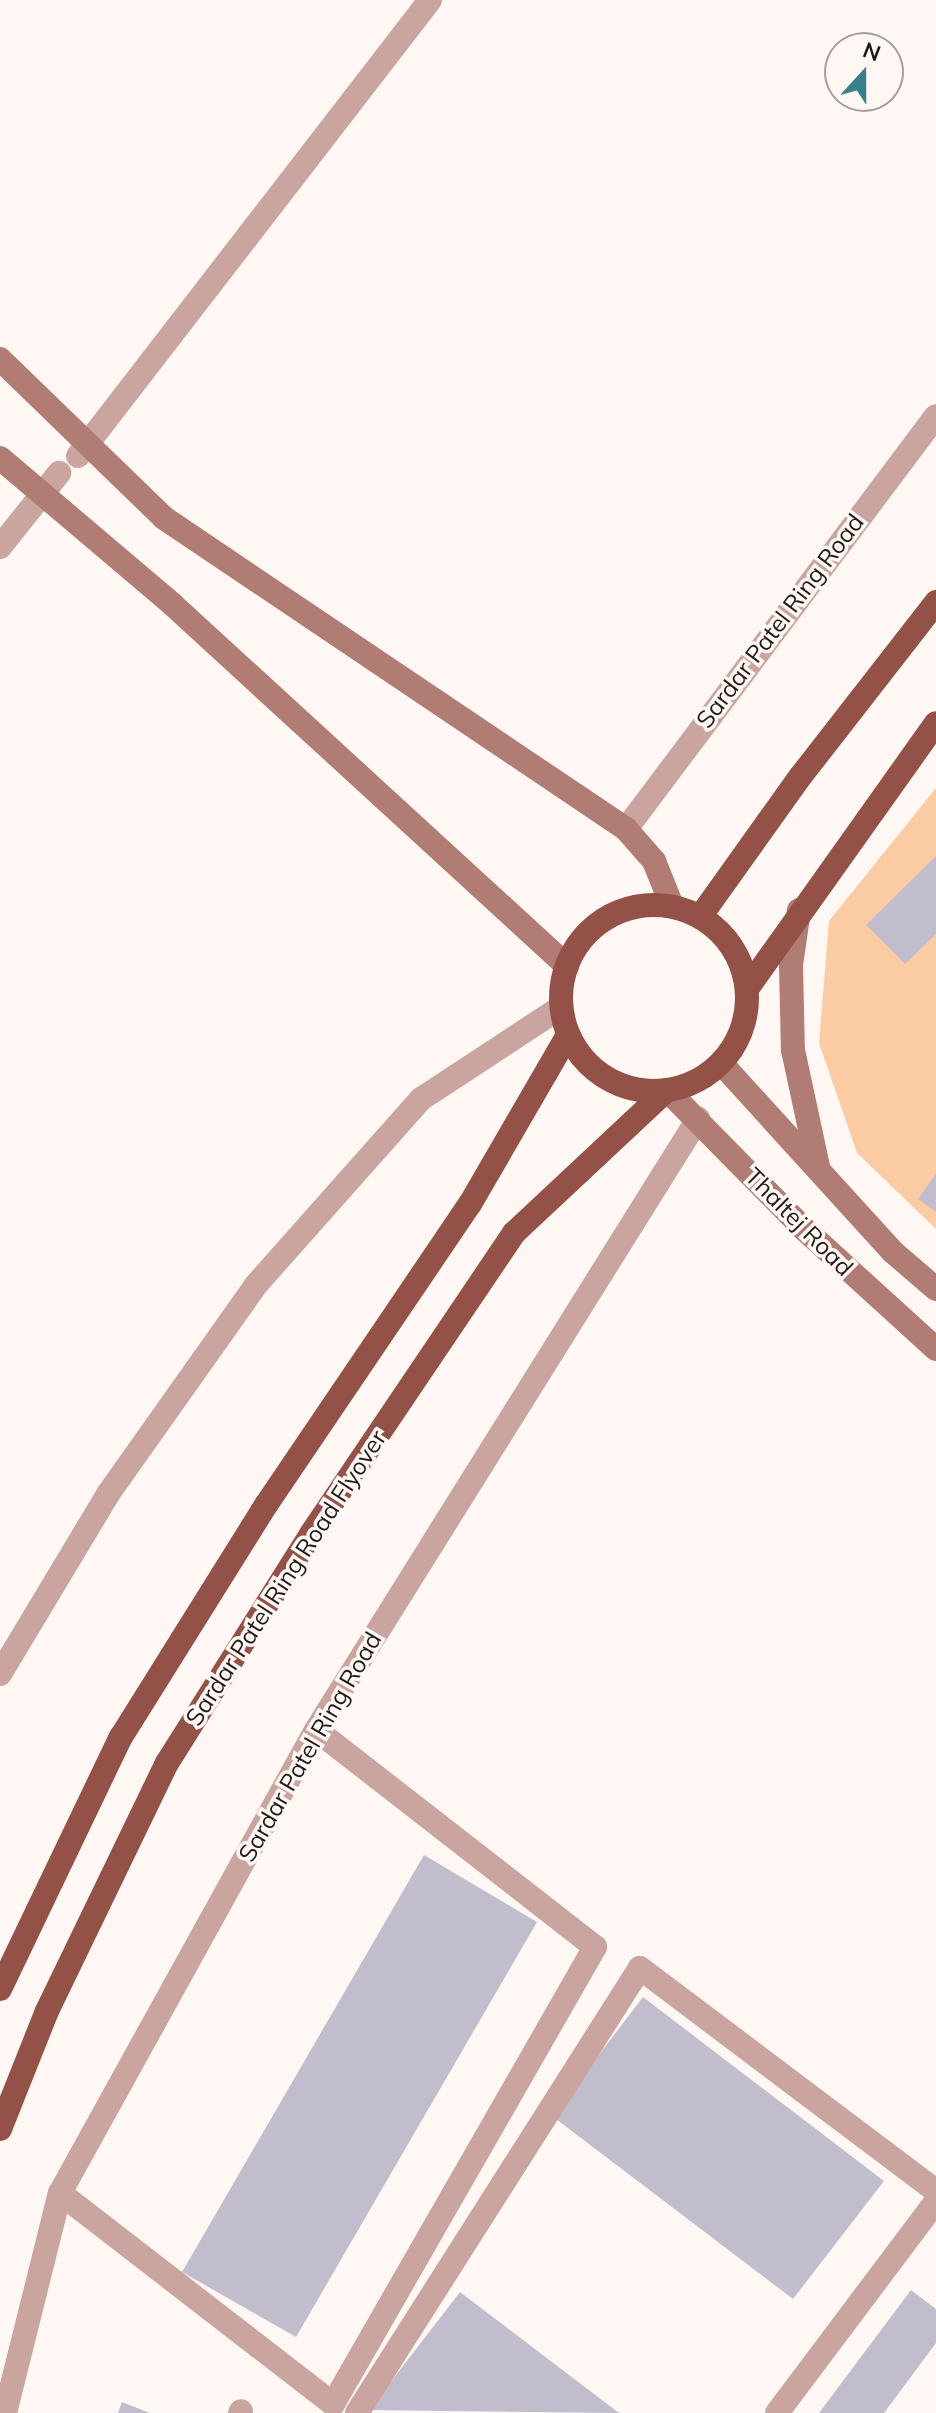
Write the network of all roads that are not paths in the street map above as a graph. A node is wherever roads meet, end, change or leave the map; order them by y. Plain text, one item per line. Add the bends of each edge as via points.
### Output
1 (430, 0) edge
2 (0, 359) edge
3 (936, 416) edge
4 (84, 451) junction
5 (0, 458) edge
6 (40, 495) junction
7 (0, 547) edge
8 (936, 602) edge
9 (936, 723) edge
10 (626, 829) junction
11 (672, 906) junction
12 (800, 908) junction
13 (700, 917) junction
14 (567, 966) junction
15 (747, 989) junction
16 (561, 1007) junction
17 (568, 1035) junction
18 (721, 1063) junction
19 (667, 1090) junction
20 (698, 1119) junction
21 (818, 1169) junction
22 (936, 1289) edge
23 (936, 1349) edge
24 (0, 1674) edge
25 (316, 1730) junction
26 (0, 1989) edge
27 (0, 2129) edge
28 (936, 2191) edge
29 (60, 2193) junction
30 (936, 2201) edge
31 (5, 2413) edge
32 (357, 2413) edge
33 (777, 2413) edge

1 - 4 street
2 - 4 main road
3 - 10 street, Sardar Patel Ring Road
4 - 6 street via 63,454 59,473
4 - 10 main road via 164,518
5 - 6 main road
6 - 7 street
6 - 14 main road via 172,604
8 - 13 highway
9 - 12 highway
10 - 11 main road via 654,861
11 - 13 highway
11 - 14 highway via 643,905 615,912 591,929
12 - 15 highway
12 - 21 main road via 791,965 793,1050
13 - 15 highway via 724,935 740,960
14 - 16 highway
15 - 18 highway via 746,1016
16 - 17 highway
16 - 24 street via 421,1099 255,1286 108,1494
17 - 19 highway via 585,1060 608,1079 637,1089
17 - 26 highway via 470,1204 121,1737
18 - 19 highway via 705,1076
18 - 21 main road
19 - 20 main road, Thaltej Road
19 - 27 highway, Sardar Patel Ring Road Flyover via 514,1233 167,1763 47,2011
20 - 23 main road, Thaltej Road via 803,1228
20 - 25 street, Sardar Patel Ring Road
21 - 22 main road via 893,1252
25 - 29 street, Sardar Patel Ring Road
25 - 29 street via 595,1947 333,2404
28 - 32 street via 640,1968
29 - 31 street, Sardar Patel Ring Road
30 - 33 street

